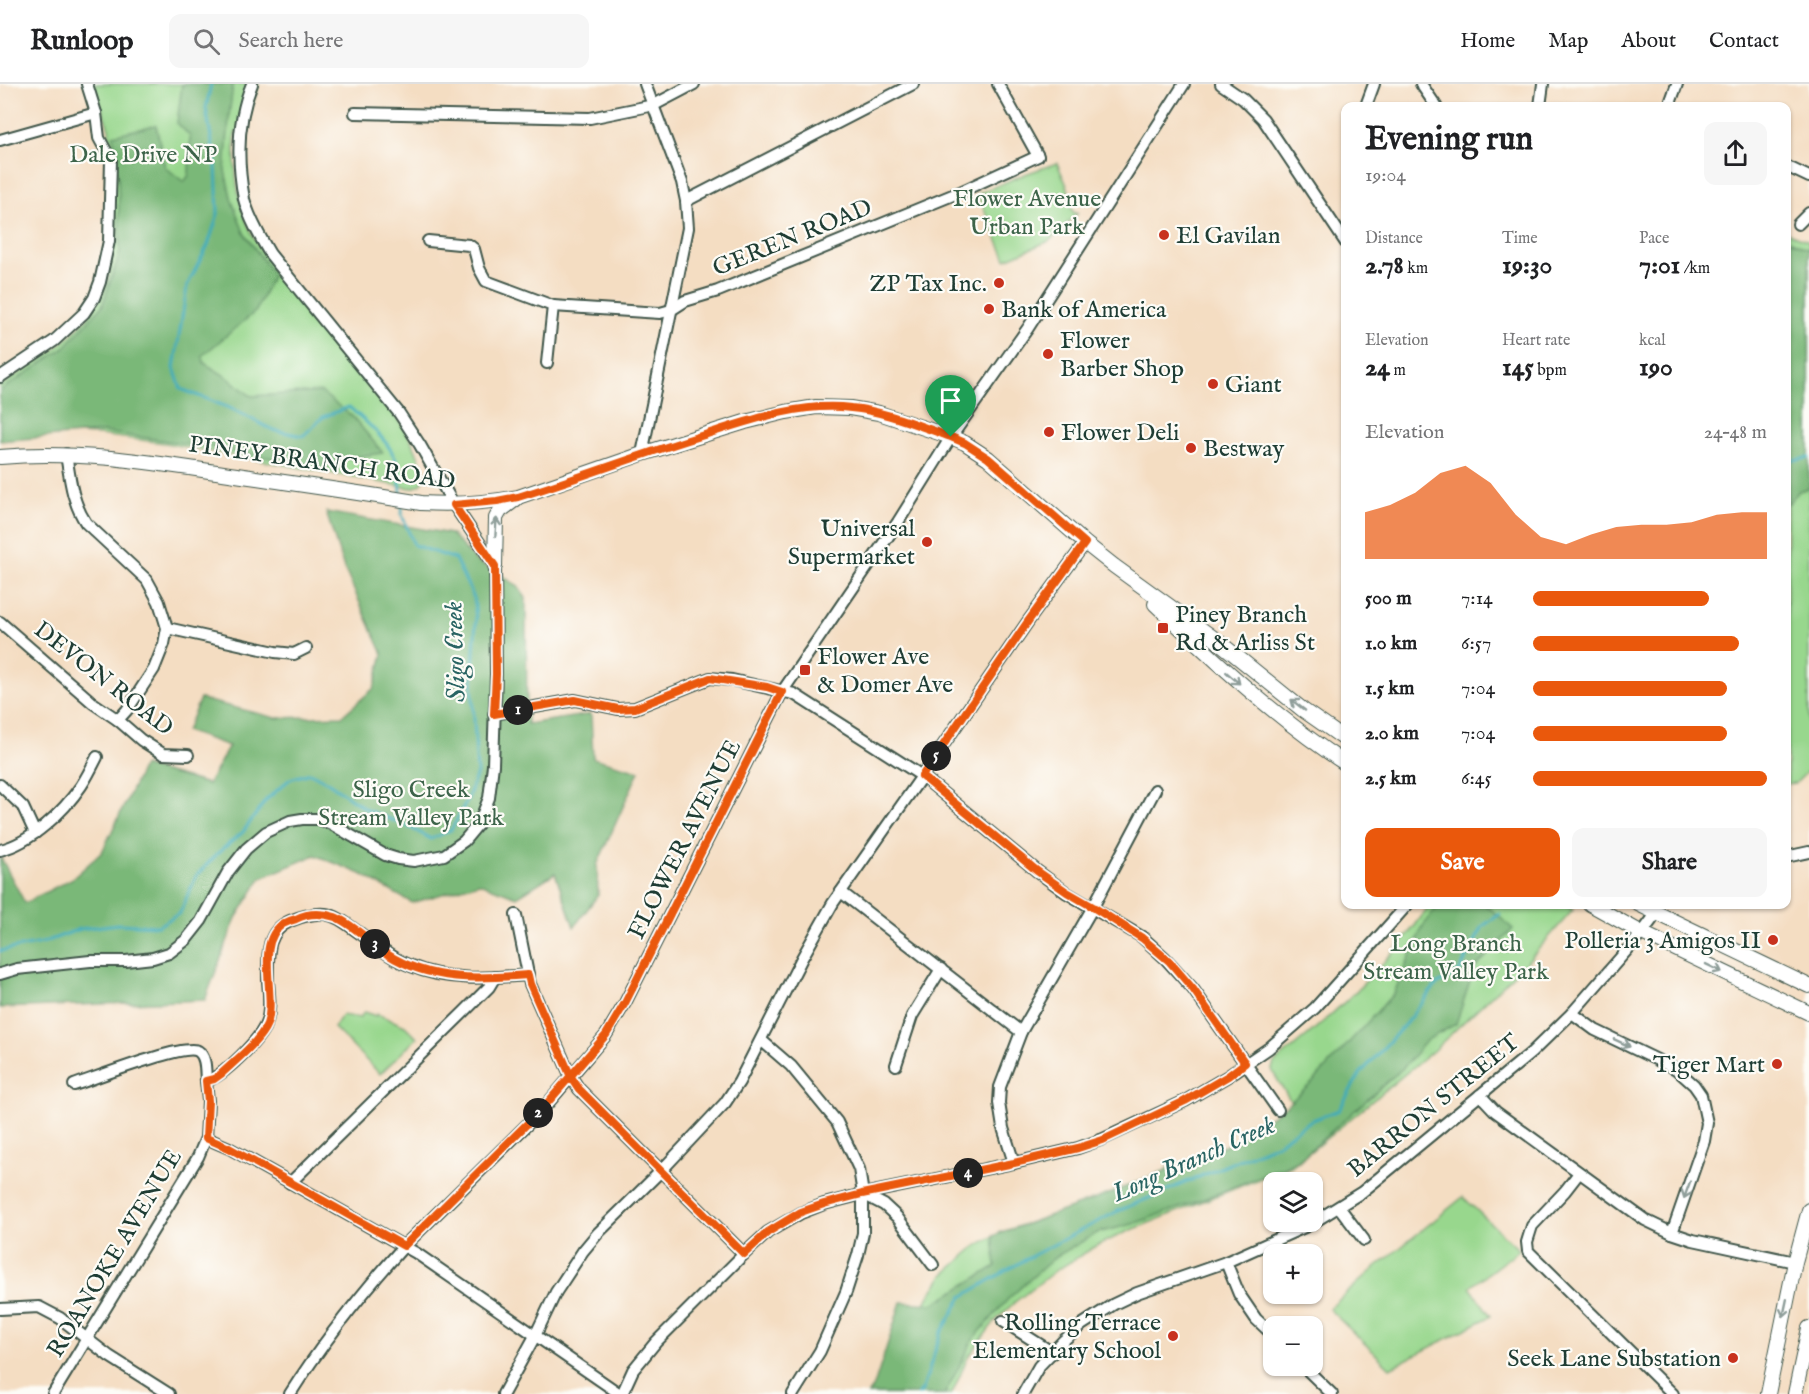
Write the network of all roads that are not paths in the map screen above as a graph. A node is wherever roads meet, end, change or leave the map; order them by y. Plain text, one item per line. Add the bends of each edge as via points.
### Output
1 (87, 84) edge
2 (252, 84) edge
3 (645, 84) edge
4 (694, 84) edge
5 (914, 84) edge
6 (998, 84) edge
7 (1184, 84) edge
8 (1221, 84) edge
9 (1374, 84) edge
10 (1421, 84) edge
11 (1543, 84) edge
12 (1677, 84) edge
13 (1367, 102) edge
14 (1433, 102) edge
15 (1541, 102) edge
16 (1670, 102) edge
17 (654, 105) junction
18 (355, 113) dead end
19 (96, 116) junction
20 (0, 140) edge
21 (1791, 168) edge
22 (1809, 177) edge
23 (686, 201) junction
24 (1809, 213) edge
25 (1798, 224) dead end
26 (1341, 236) edge
27 (428, 241) dead end
28 (554, 306) junction
29 (671, 310) junction
30 (547, 363) dead end
31 (0, 377) edge
32 (951, 437) junction
33 (66, 454) junction
34 (642, 454) junction
35 (0, 457) edge
36 (518, 497) junction
37 (454, 505) junction
38 (1085, 543) junction
39 (495, 566) junction
40 (1114, 566) junction
41 (0, 622) edge
42 (167, 628) junction
43 (1219, 642) junction
44 (306, 648) dead end
45 (1210, 657) junction
46 (782, 692) junction
47 (494, 714) junction
48 (118, 720) junction
49 (1341, 737) edge
50 (188, 755) dead end
51 (98, 757) dead end
52 (1341, 760) edge
53 (922, 776) junction
54 (0, 785) edge
55 (1155, 790) dead end
56 (35, 833) junction
57 (0, 850) edge
58 (1809, 852) edge
59 (1791, 856) edge
60 (841, 892) junction
61 (1093, 907) junction
62 (1404, 909) edge
63 (1599, 909) edge
64 (1647, 909) edge
65 (1656, 914) junction
66 (516, 915) dead end
67 (1642, 933) junction
68 (941, 969) junction
69 (0, 974) edge
70 (528, 975) junction
71 (495, 977) junction
72 (1809, 986) edge
73 (1572, 1013) junction
74 (1809, 1013) edge
75 (1021, 1032) junction
76 (761, 1040) junction
77 (1245, 1063) junction
78 (896, 1065) dead end
79 (571, 1077) junction
80 (206, 1081) junction
81 (74, 1085) dead end
82 (1480, 1095) junction
83 (1278, 1110) dead end
84 (206, 1138) junction
85 (1014, 1163) junction
86 (662, 1171) junction
87 (1580, 1173) junction
88 (290, 1183) junction
89 (862, 1194) junction
90 (1339, 1207) junction
91 (1809, 1210) edge
92 (1672, 1233) junction
93 (1364, 1240) dead end
94 (404, 1246) junction
95 (744, 1254) junction
96 (1226, 1262) junction
97 (1795, 1262) junction
98 (933, 1265) dead end
99 (0, 1309) edge
100 (1003, 1321) dead end
101 (1263, 1326) edge
102 (1809, 1328) edge
103 (535, 1336) junction
104 (87, 1338) junction
105 (1053, 1353) junction
106 (1313, 1376) edge
107 (53, 1394) edge
108 (169, 1394) edge
109 (290, 1394) edge
110 (503, 1394) edge
111 (621, 1394) edge
112 (793, 1394) edge
113 (1023, 1394) edge
114 (1332, 1394) edge
115 (1672, 1394) edge
116 (1768, 1394) edge
117 (1795, 1394) edge

1 - 19 street
2 - 37 street via 240,129 240,164 245,200 257,232 270,254 399,413
3 - 17 street
4 - 17 street
5 - 23 street
6 - 29 street, GEREN ROAD via 1038,156 960,192 685,301
7 - 32 street, FLOWER AVENUE via 1028,328
8 - 26 street via 1263,119
9 - 13 street
10 - 14 street
11 - 15 street
12 - 16 street
17 - 18 street via 591,118
17 - 23 street
19 - 20 street
19 - 31 street via 104,127 103,146 111,160 110,241 100,282 84,313 54,341
21 - 22 street
23 - 29 street via 688,228
24 - 25 street
27 - 28 street, GEREN ROAD via 472,247 486,281
28 - 29 street, GEREN ROAD via 660,313
28 - 30 street
29 - 34 street
32 - 34 main road, PINEY BRANCH ROAD via 879,413 816,407 745,422
32 - 38 main road, PINEY BRANCH ROAD via 988,458
32 - 46 street, FLOWER AVENUE
33 - 35 main road, PINEY BRANCH ROAD
33 - 37 main road, PINEY BRANCH ROAD via 133,459
33 - 42 street via 79,513 147,580
34 - 36 main road, PINEY BRANCH ROAD
36 - 37 main road, PINEY BRANCH ROAD
39 -> 36 main road via 496,518 500,510
37 - 39 street
38 - 40 main road, PINEY BRANCH ROAD
38 - 53 street
39 - 47 street
40 - 43 main road, PINEY BRANCH ROAD
40 - 45 main road, PINEY BRANCH ROAD
41 - 48 street, DEVON ROAD
42 - 44 street via 275,652 294,654
42 - 48 street via 154,669
43 - 45 street
49 -> 43 main road, PINEY BRANCH ROAD
45 -> 52 main road, PINEY BRANCH ROAD via 1258,699
46 - 47 street via 710,678 635,708 618,709 575,700
46 - 53 street via 811,704
46 - 79 street, FLOWER AVENUE via 625,1003 606,1035
47 - 69 street via 489,798 479,823 464,841 444,855 414,861 398,859 318,819 290,821 266,832 246,849 228,872 201,921 169,953
48 - 50 street, DEVON ROAD via 163,754
51 - 56 street via 67,804
53 - 60 street
53 - 61 street via 1037,871
54 - 56 street via 23,807
55 - 61 street
56 - 57 street
58 - 59 street
60 - 68 street
60 - 76 street
61 - 75 street
61 - 77 street via 1142,938 1169,961
62 - 77 street via 1315,1008 1269,1048
63 - 67 main road
64 - 65 main road
65 - 67 street, BARRON STREET
65 - 72 main road
66 - 70 street
67 - 73 street, BARRON STREET
67 -> 74 main road
68 - 75 street
68 - 78 street via 912,1016
70 - 71 street
70 - 79 street
71 - 80 street via 458,978 411,966 339,919 326,914 305,915 281,925 271,940 267,953 269,1012 262,1033 221,1074
71 - 88 street
73 - 82 street, BARRON STREET
73 -> 92 street via 1594,1030 1676,1069 1701,1095 1707,1123 1704,1141
75 - 85 street via 1000,1087 999,1103
76 - 86 street via 725,1103
76 - 89 street via 791,1066 837,1122 859,1169
77 - 83 street
77 - 85 street via 1185,1101 1103,1140
79 - 86 street
79 - 94 street, FLOWER AVENUE
80 - 81 street, ROANOKE AVENUE via 204,1060 198,1051 190,1049 166,1053
80 - 84 street, ROANOKE AVENUE
82 - 87 street via 1496,1112
82 - 90 street, BARRON STREET
84 - 88 street
84 - 104 street, ROANOKE AVENUE
85 - 89 street
86 - 95 street
86 - 103 street via 583,1251 556,1292
87 - 92 street via 1645,1220
87 - 115 street via 1532,1226 1528,1251
88 - 94 street
89 - 95 street via 801,1212 768,1232
89 - 98 street via 884,1204
89 - 112 street via 863,1233 846,1292 820,1351
90 - 93 street
90 - 96 street, BARRON STREET via 1309,1225
91 - 97 main road
92 - 97 street
94 - 103 street
94 - 109 street, FLOWER AVENUE via 334,1328
95 - 111 street via 656,1342 633,1370
96 - 101 street via 1239,1294
96 - 105 street, BARRON STREET via 1114,1304 1083,1324
97 -> 116 main road
99 - 104 street via 39,1307
100 - 105 street
102 - 117 main road
103 - 110 street
103 - 111 street
104 - 107 street, ROANOKE AVENUE
104 - 108 street
105 - 113 street, BARRON STREET via 1039,1366
106 - 114 street

